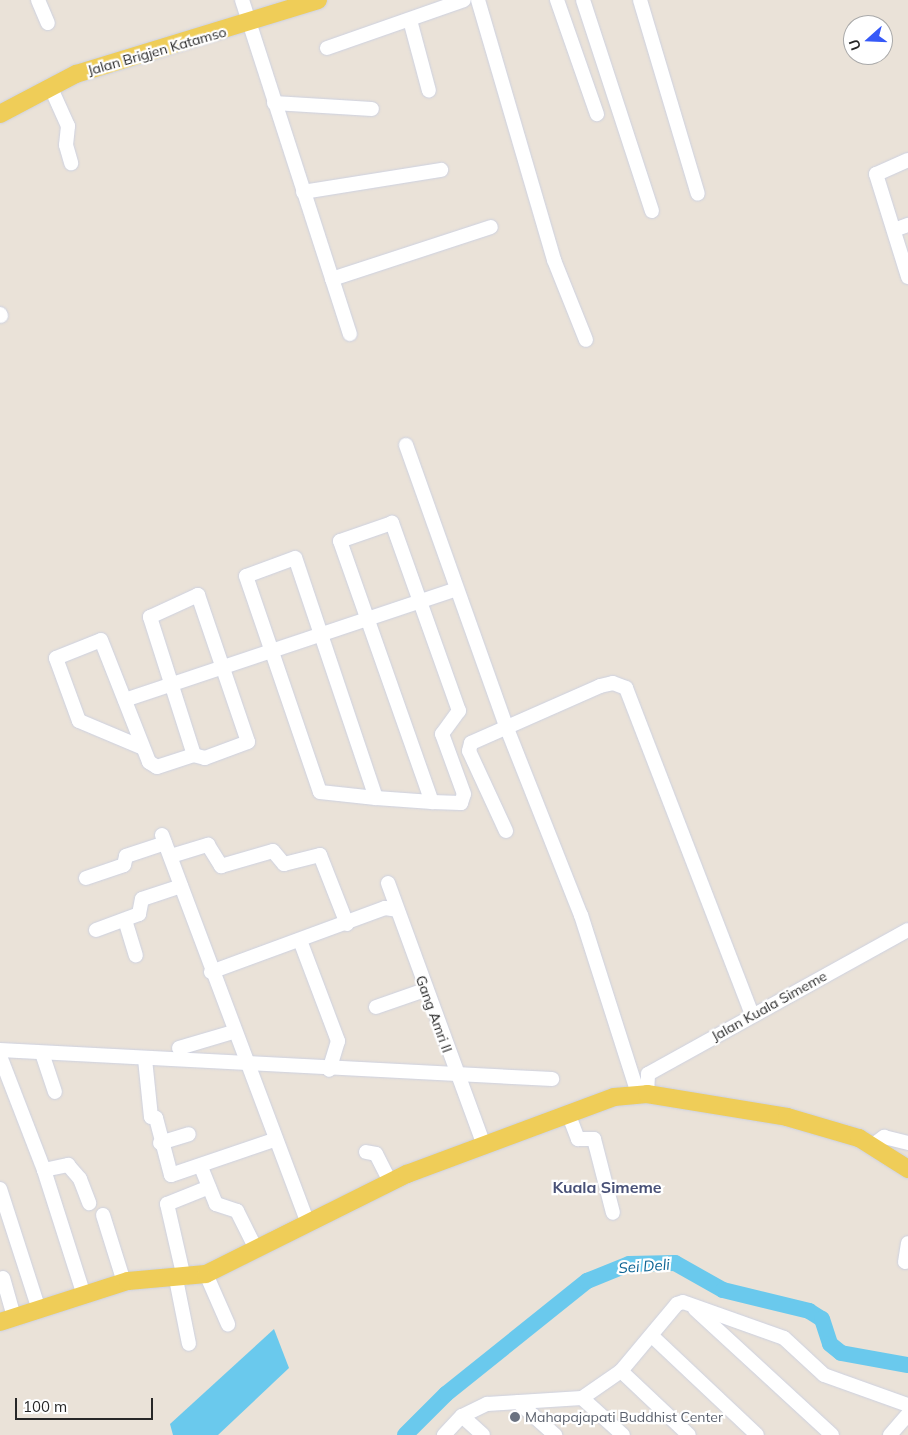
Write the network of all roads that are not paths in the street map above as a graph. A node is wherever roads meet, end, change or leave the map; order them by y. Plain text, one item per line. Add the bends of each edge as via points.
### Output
1 (38, 0) edge
2 (242, 0) edge
3 (316, 0) edge
4 (464, 0) edge
5 (478, 0) edge
6 (557, 0) edge
7 (583, 0) edge
8 (640, 0) edge
9 (410, 20) junction
10 (48, 23) dead end
11 (250, 24) junction
12 (327, 48) dead end
13 (50, 86) junction
14 (429, 91) dead end
15 (274, 103) junction
16 (372, 109) dead end
17 (0, 114) edge
18 (597, 114) dead end
19 (908, 160) edge
20 (71, 163) dead end
21 (441, 170) dead end
22 (303, 192) junction
23 (698, 194) dead end
24 (652, 212) dead end
25 (908, 224) edge
26 (491, 227) dead end
27 (894, 230) junction
28 (908, 277) edge
29 (332, 279) junction
30 (350, 334) dead end
31 (586, 340) dead end
32 (406, 445) dead end
33 (456, 589) junction
34 (422, 600) junction
35 (369, 617) junction
36 (322, 635) junction
37 (272, 652) junction
38 (222, 667) junction
39 (171, 684) junction
40 (125, 700) junction
41 (506, 726) junction
42 (141, 747) junction
43 (194, 755) junction
44 (376, 798) junction
45 (432, 802) junction
46 (506, 831) dead end
47 (171, 856) junction
48 (86, 878) dead end
49 (388, 883) dead end
50 (181, 886) junction
51 (398, 910) junction
52 (124, 920) junction
53 (347, 924) junction
54 (96, 930) dead end
55 (908, 930) edge
56 (301, 943) junction
57 (136, 955) dead end
58 (211, 972) junction
59 (424, 990) junction
60 (376, 1007) dead end
61 (752, 1015) junction
62 (233, 1032) junction
63 (179, 1048) dead end
64 (0, 1050) edge
65 (42, 1053) junction
66 (0, 1056) edge
67 (145, 1059) junction
68 (247, 1066) junction
69 (330, 1070) junction
70 (456, 1077) junction
71 (552, 1079) dead end
72 (55, 1092) dead end
73 (642, 1094) junction
74 (568, 1113) junction
75 (189, 1134) dead end
76 (274, 1140) junction
77 (160, 1143) junction
78 (908, 1143) edge
79 (484, 1144) junction
80 (874, 1145) junction
81 (366, 1152) dead end
82 (201, 1166) junction
83 (908, 1169) edge
84 (44, 1170) junction
85 (390, 1182) junction
86 (209, 1187) junction
87 (0, 1189) edge
88 (89, 1203) dead end
89 (613, 1214) dead end
90 (103, 1215) dead end
91 (308, 1223) junction
92 (908, 1243) edge
93 (256, 1249) junction
94 (905, 1262) dead end
95 (206, 1274) junction
96 (3, 1278) dead end
97 (180, 1278) junction
98 (124, 1282) junction
99 (84, 1296) junction
100 (688, 1302) junction
101 (39, 1310) junction
102 (7, 1319) edge
103 (228, 1324) dead end
104 (652, 1336) junction
105 (189, 1344) dead end
106 (622, 1370) junction
107 (582, 1398) junction
108 (518, 1402) junction
109 (908, 1405) edge
110 (908, 1414) edge
111 (462, 1416) junction
112 (444, 1435) edge
113 (483, 1435) edge
114 (555, 1435) edge
115 (623, 1435) edge
116 (689, 1435) edge
117 (757, 1435) edge
118 (832, 1435) edge
119 (890, 1435) edge

1 - 10 street
2 - 11 street
3 - 11 main road, Jalan Brigjen Katamso
4 - 9 street
5 - 31 street via 554,260
6 - 18 street
7 - 24 street
8 - 23 street
9 - 12 street
9 - 14 street
11 - 13 main road, Jalan Brigjen Katamso via 122,58
11 - 15 street
13 - 17 main road, Jalan Brigjen Katamso
13 - 20 street via 68,126 66,145
15 - 16 street
15 - 22 street
19 - 27 street via 876,174
21 - 22 street
22 - 29 street
25 - 27 street
26 - 29 street
27 - 28 street
29 - 30 street
32 - 33 street
33 - 34 street
33 - 41 street
34 - 35 street
34 - 35 street via 395,526 389,523 340,541
34 - 45 street via 459,711 442,734 464,797 461,803
35 - 36 street
35 - 45 street
36 - 37 street
36 - 37 street via 295,558 246,576
36 - 44 street
37 - 38 street
37 - 44 street via 316,787 324,793
38 - 39 street
38 - 39 street via 198,595 150,617
38 - 43 street via 247,743 205,758
39 - 40 street
39 - 43 street
40 - 42 street
40 - 42 street via 101,640 56,658 79,721
41 - 46 street via 468,747
41 - 61 street via 600,686 613,683 626,688
41 - 73 street via 581,916
42 - 43 street via 157,767
44 - 45 street
47 - 48 street via 164,839 126,856 124,865
47 - 50 street
47 - 53 street via 204,846 221,866 273,851 284,864 320,855
49 - 51 street, Gang Amri II
50 - 52 street via 142,899 141,913
50 - 58 street
51 - 53 street via 385,908
51 - 59 street, Gang Amri II
52 - 54 street
52 - 57 street
53 - 56 street
55 - 61 street, Jalan Kuala Simeme
56 - 58 street
56 - 69 street via 338,1041
58 - 62 street
59 - 60 street
59 - 70 street, Gang Amri II
61 - 73 street, Jalan Kuala Simeme via 648,1074
62 - 63 street
62 - 68 street
64 - 65 street
65 - 67 street
65 - 72 street
66 - 84 street
67 - 68 street
67 - 77 street via 151,1117 155,1118
68 - 69 street
68 - 76 street
69 - 70 street
70 - 71 street via 503,1073
70 - 79 street, Gang Amri II
73 - 74 main road via 607,1099
73 - 80 main road via 787,1117
74 - 79 main road
74 - 89 street via 578,1139 595,1142
75 - 77 street
76 - 82 street
76 - 91 street
77 - 82 street via 170,1175
78 - 80 street via 884,1137
79 - 85 main road
80 - 83 main road
81 - 85 street via 376,1154
82 - 86 street
84 - 88 street via 68,1165 80,1179
84 - 99 street
85 - 91 main road
86 - 93 street via 218,1206 237,1212
86 - 97 street via 167,1204
87 - 101 street
90 - 98 street
91 - 93 main road
92 - 94 street
93 - 95 main road
95 - 97 main road
95 - 103 street
96 - 102 street
97 - 98 main road
97 - 105 street
98 - 99 main road
99 - 101 main road
100 - 104 street via 677,1304
100 - 109 street via 784,1338 824,1375
100 - 118 street
101 - 102 main road
104 - 106 street
104 - 117 street
106 - 107 street
106 - 116 street
107 - 108 street
107 - 115 street
108 - 111 street via 487,1404
108 - 114 street
110 - 119 street
111 - 112 street
111 - 113 street

